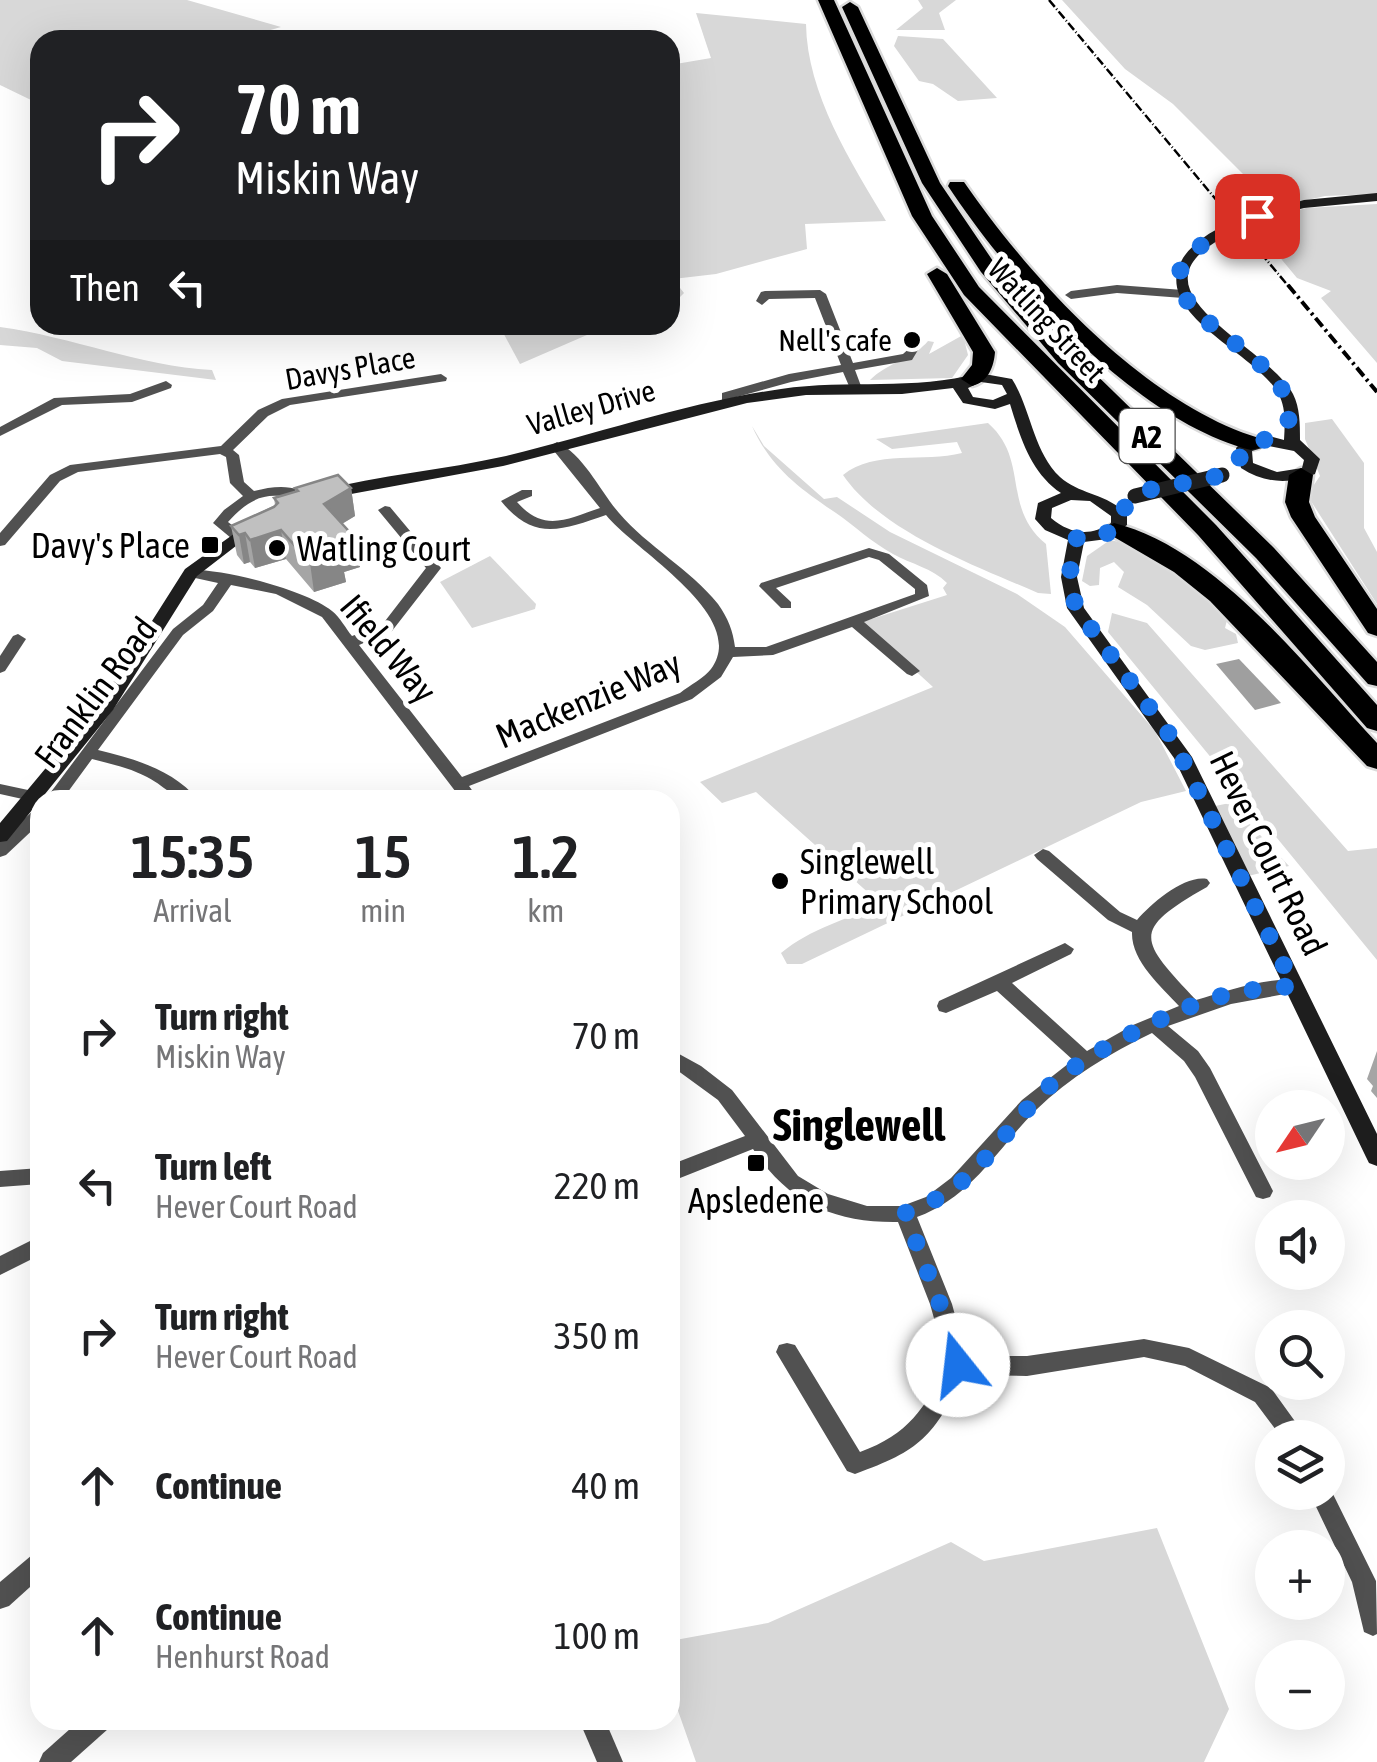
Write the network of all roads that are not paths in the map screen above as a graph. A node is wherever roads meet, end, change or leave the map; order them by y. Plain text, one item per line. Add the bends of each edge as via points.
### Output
1 (826, 0) edge
2 (847, 0) edge
3 (865, 0) edge
4 (901, 174) junction
5 (932, 184) junction
6 (1377, 197) edge
7 (1183, 294) junction
8 (762, 295) dead end
9 (1071, 295) dead end
10 (912, 350) dead end
11 (845, 369) junction
12 (441, 378) dead end
13 (166, 385) dead end
14 (855, 386) junction
15 (970, 389) junction
16 (1154, 392) junction
17 (1016, 394) junction
18 (728, 402) junction
19 (986, 405) junction
20 (1290, 416) junction
21 (0, 432) edge
22 (557, 446) junction
23 (1299, 447) junction
24 (1250, 448) junction
25 (225, 450) junction
26 (1226, 474) junction
27 (1263, 474) junction
28 (1301, 475) junction
29 (527, 493) dead end
30 (251, 496) junction
31 (1087, 496) junction
32 (1135, 496) junction
33 (310, 499) junction
34 (1044, 506) junction
35 (385, 510) dead end
36 (608, 510) junction
37 (1117, 522) junction
38 (236, 535) junction
39 (1077, 537) junction
40 (0, 542) edge
41 (191, 573) junction
42 (228, 579) junction
43 (786, 605) dead end
44 (854, 621) junction
45 (1377, 628) edge
46 (18, 639) dead end
47 (352, 642) junction
48 (727, 652) junction
49 (0, 668) edge
50 (912, 671) dead end
51 (1377, 678) edge
52 (1377, 722) edge
53 (90, 754) junction
54 (1377, 760) edge
55 (459, 784) junction
56 (0, 789) edge
57 (52, 790) edge
58 (56, 790) edge
59 (180, 790) edge
60 (463, 790) edge
61 (30, 799) edge
62 (30, 814) edge
63 (30, 818) edge
64 (0, 836) edge
65 (0, 851) edge
66 (1043, 855) dead end
67 (1200, 883) dead end
68 (1139, 928) junction
69 (1065, 948) dead end
70 (999, 982) junction
71 (1294, 986) junction
72 (946, 1006) dead end
73 (1190, 1006) junction
74 (1155, 1025) junction
75 (1086, 1061) junction
76 (680, 1063) edge
77 (755, 1140) junction
78 (1377, 1157) edge
79 (680, 1170) edge
80 (30, 1177) edge
81 (0, 1179) edge
82 (1263, 1191) dead end
83 (905, 1213) junction
84 (30, 1250) edge
85 (0, 1266) edge
86 (786, 1352) dead end
87 (958, 1365) junction
88 (1283, 1420) edge
89 (1329, 1510) edge
90 (30, 1572) edge
91 (0, 1598) edge
92 (1373, 1624) dead end
93 (88, 1730) edge
94 (596, 1730) edge
95 (52, 1762) edge
96 (610, 1762) edge

1 - 4 highway, Watling Street / A2
2 - 5 highway, Watling Street / A2
3 - 16 highway via 925,129 977,216 1048,300
4 - 15 highway via 907,215 984,352
4 - 52 highway, Watling Street / A2 via 971,291 1207,530
5 - 16 highway via 1045,312
5 - 51 highway, Watling Street / A2 via 1032,321 1265,553
6 - 7 street, bridge via 1304,204 1226,229 1188,257 1179,278
7 - 9 street via 1118,288
7 - 20 street via 1278,382
8 - 11 street via 820,294
10 - 11 street via 883,365
11 - 14 street
11 - 18 street via 760,386 726,396
12 - 25 street, Davys Place via 287,402 260,416
13 - 21 street via 132,398 62,400
14 - 15 street, Valley Drive
14 - 18 street, Valley Drive
15 - 17 street via 1001,380
15 - 19 street
16 - 24 highway via 1209,430
17 - 19 street
17 - 31 street via 1052,482
18 - 22 street, Valley Drive
19 - 34 street via 1015,425
20 - 23 street via 1292,441
20 - 24 street via 1280,432
22 - 33 street, Valley Drive
22 - 36 street, Mackenzie Way
23 - 24 street
23 - 28 street via 1312,459
24 - 26 street
24 - 27 street
25 - 30 street via 233,456 237,483
25 - 40 street via 63,472
26 - 27 street
26 - 32 street, bridge
27 - 28 street
28 - 45 highway via 1297,502 1303,517
29 - 36 street via 508,500 537,526
30 - 33 street, Valley Drive via 292,490
30 - 38 street via 220,523
31 - 32 street
31 - 34 street via 1058,497
31 - 37 street
32 - 37 street
33 - 38 street, Valley Drive
34 - 39 street via 1048,525
35 - 47 street via 434,568 387,628
36 - 48 street, Mackenzie Way via 714,607 728,633
37 - 39 street via 1098,537
37 - 54 highway via 1215,595
38 - 41 street, Valley Drive
39 - 71 street, Hever Court Road via 1069,577 1076,608 1172,738
41 - 42 street, Ifield Way
41 - 57 street, Valley Drive
42 - 47 street, Ifield Way via 307,602
42 - 53 street, Franklin Road via 208,608 178,632
43 - 44 street, Mackenzie Way via 766,586 870,552 922,588 922,596
44 - 48 street, Mackenzie Way via 768,652
44 - 50 street
46 - 49 street
47 - 55 street, Ifield Way
48 - 55 street, Mackenzie Way via 717,672 686,696
53 - 58 street, Franklin Road
53 - 59 street via 149,770
55 - 60 street, Ifield Way
56 - 61 street
62 - 64 street, Valley Drive
63 - 65 street, Franklin Road
66 - 68 street via 1114,916
67 - 68 street via 1156,906
68 - 73 street via 1146,957
69 - 70 street
70 - 72 street
70 - 75 street
71 - 73 street
71 - 78 street, Hever Court Road
73 - 74 street
74 - 75 street
74 - 82 street via 1191,1056
75 - 83 street via 1044,1091 959,1186
76 - 77 street via 732,1102
77 - 79 street
77 - 83 street via 768,1162 820,1201 861,1212
80 - 81 street
83 - 87 street
84 - 85 street
86 - 87 street via 856,1464 902,1448 930,1421
87 - 88 street via 1027,1366 1144,1348 1189,1357 1238,1379
89 - 92 street via 1364,1581
90 - 91 street
93 - 95 street
94 - 96 street

